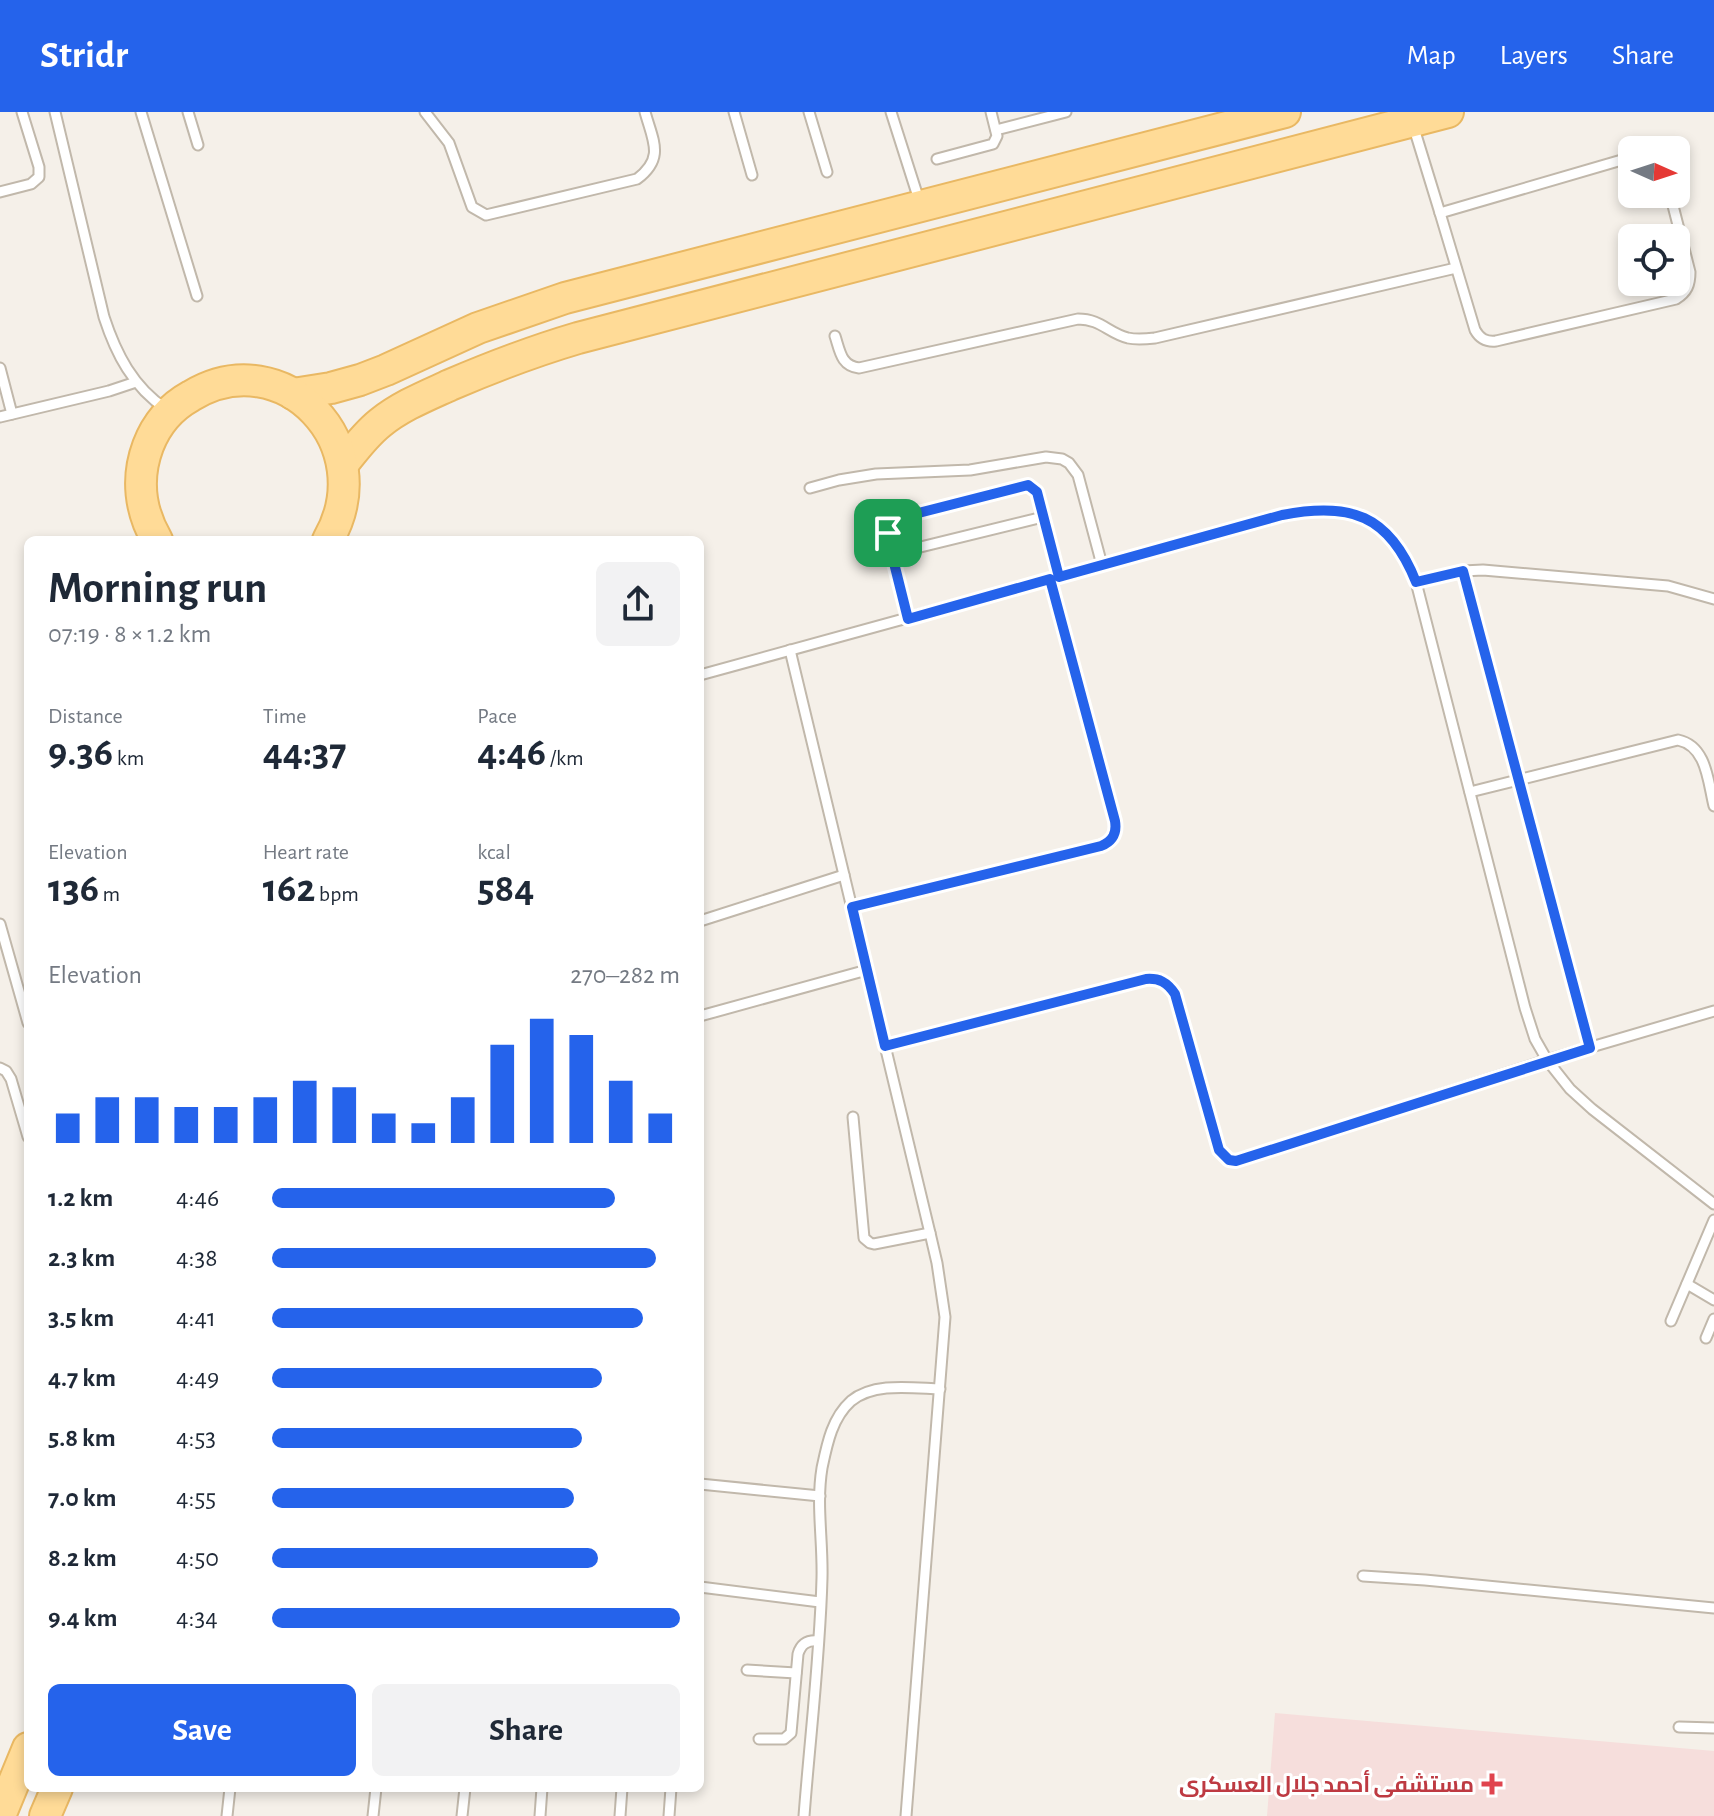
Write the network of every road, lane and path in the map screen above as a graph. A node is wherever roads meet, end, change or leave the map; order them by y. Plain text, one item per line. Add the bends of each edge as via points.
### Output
1 (22, 112) edge
2 (55, 112) edge
3 (141, 112) edge
4 (188, 112) edge
5 (425, 112) edge
6 (645, 112) edge
7 (734, 112) edge
8 (809, 112) edge
9 (903, 112) edge
10 (991, 112) edge
11 (1066, 112) edge
12 (1285, 112) edge
13 (1448, 112) edge
14 (892, 113) edge
15 (1412, 121) junction
16 (996, 130) junction
17 (198, 145) dead end
18 (937, 159) dead end
19 (1618, 161) edge
20 (827, 172) dead end
21 (752, 175) dead end
22 (0, 192) edge
23 (920, 206) junction
24 (1674, 208) edge
25 (1440, 213) junction
26 (1456, 268) junction
27 (197, 296) dead end
28 (835, 336) dead end
29 (0, 368) edge
30 (136, 382) junction
31 (293, 394) junction
32 (170, 412) junction
33 (12, 414) junction
34 (0, 417) edge
35 (343, 464) junction
36 (810, 488) dead end
37 (1043, 517) junction
38 (155, 536) edge
39 (330, 536) edge
40 (892, 554) junction
41 (1102, 565) junction
42 (1463, 571) junction
43 (1055, 578) junction
44 (1416, 582) junction
45 (1714, 599) edge
46 (908, 619) junction
47 (790, 650) junction
48 (704, 674) edge
49 (1518, 780) junction
50 (1470, 792) junction
51 (1714, 806) edge
52 (844, 875) junction
53 (852, 907) junction
54 (704, 920) edge
55 (0, 924) edge
56 (867, 970) junction
57 (24, 1009) edge
58 (1714, 1011) edge
59 (704, 1015) edge
60 (885, 1046) junction
61 (1590, 1048) junction
62 (1547, 1060) junction
63 (0, 1068) edge
64 (853, 1117) dead end
65 (24, 1123) edge
66 (1714, 1204) edge
67 (1714, 1220) edge
68 (930, 1233) junction
69 (1687, 1284) junction
70 (1714, 1300) edge
71 (1714, 1319) edge
72 (1671, 1321) dead end
73 (1706, 1338) dead end
74 (940, 1389) junction
75 (704, 1484) edge
76 (820, 1496) junction
77 (1363, 1576) dead end
78 (704, 1588) edge
79 (820, 1602) junction
80 (1714, 1608) edge
81 (818, 1641) junction
82 (747, 1670) dead end
83 (796, 1673) junction
84 (1679, 1727) dead end
85 (1714, 1728) edge
86 (759, 1739) dead end
87 (24, 1758) edge
88 (55, 1792) edge
89 (230, 1792) edge
90 (376, 1792) edge
91 (465, 1792) edge
92 (542, 1792) edge
93 (622, 1792) edge
94 (671, 1792) edge
95 (0, 1816) edge
96 (45, 1816) edge
97 (227, 1816) edge
98 (373, 1816) edge
99 (462, 1816) edge
100 (540, 1816) edge
101 (620, 1816) edge
102 (669, 1816) edge
103 (804, 1816) edge
104 (906, 1816) edge

1 - 22 lane via 39,177
2 - 30 lane via 104,317 117,353
3 - 27 lane
4 - 17 lane
5 - 6 lane via 449,143 472,207 486,215 637,179 655,159
7 - 21 lane
8 - 20 lane
9 - 14 lane
10 - 16 lane
11 - 16 lane
12 - 23 main road
13 - 15 main road
14 - 23 lane
15 - 25 lane
15 - 35 main road via 536,351 414,401 364,437
16 - 18 lane via 993,144
19 - 25 lane
23 - 31 main road via 565,298 478,328 360,380
24 - 26 lane via 1690,272 1687,289 1676,299 1490,342 1475,330
25 - 26 lane
26 - 28 lane via 1155,338 1130,339 1078,319 859,368 844,363
29 - 33 lane
30 - 32 lane
30 - 33 lane
31 - 32 main road via 262,383 229,382 197,392
31 - 35 main road via 326,424
32 - 38 main road via 150,440 141,473 143,507
33 - 34 lane
35 - 39 main road via 344,497
36 - 41 lane via 857,476 970,470 1055,457 1078,475
37 - 40 lane
37 - 40 lane via 1035,489 1028,485 899,518 889,527
37 - 43 lane
40 - 46 lane
41 - 43 lane
41 - 44 lane via 1282,515 1332,510 1357,514 1388,533
42 - 44 lane
42 - 45 lane via 1668,586
42 - 49 lane
43 - 46 lane
43 - 53 lane via 1115,821 1112,838 1101,846
44 - 50 lane
46 - 47 lane
47 - 48 lane
47 - 52 lane
49 - 50 lane
49 - 51 lane via 1678,740 1699,752
49 - 61 lane
50 - 62 lane via 1525,1008
52 - 53 lane
52 - 54 lane
53 - 56 lane
55 - 57 lane
56 - 59 lane
56 - 60 lane
58 - 61 lane
60 - 62 lane via 1155,978 1175,994 1219,1150 1236,1161
60 - 68 lane
61 - 62 lane
62 - 66 lane via 1592,1109
63 - 65 lane via 11,1079
64 - 68 lane via 864,1238 874,1244
67 - 69 lane
68 - 74 lane via 945,1317
69 - 70 lane
69 - 72 lane
71 - 73 lane
74 - 76 lane via 878,1390 849,1403 831,1432
74 - 104 lane
75 - 76 lane
76 - 79 lane
77 - 80 lane
78 - 79 lane
79 - 81 lane
81 - 83 lane via 799,1649
81 - 103 lane
82 - 83 lane
83 - 86 lane via 791,1733 780,1740
84 - 85 lane
87 - 95 main road
88 - 96 main road
89 - 97 lane
90 - 98 lane
91 - 99 lane
92 - 100 lane
93 - 101 lane
94 - 102 lane

